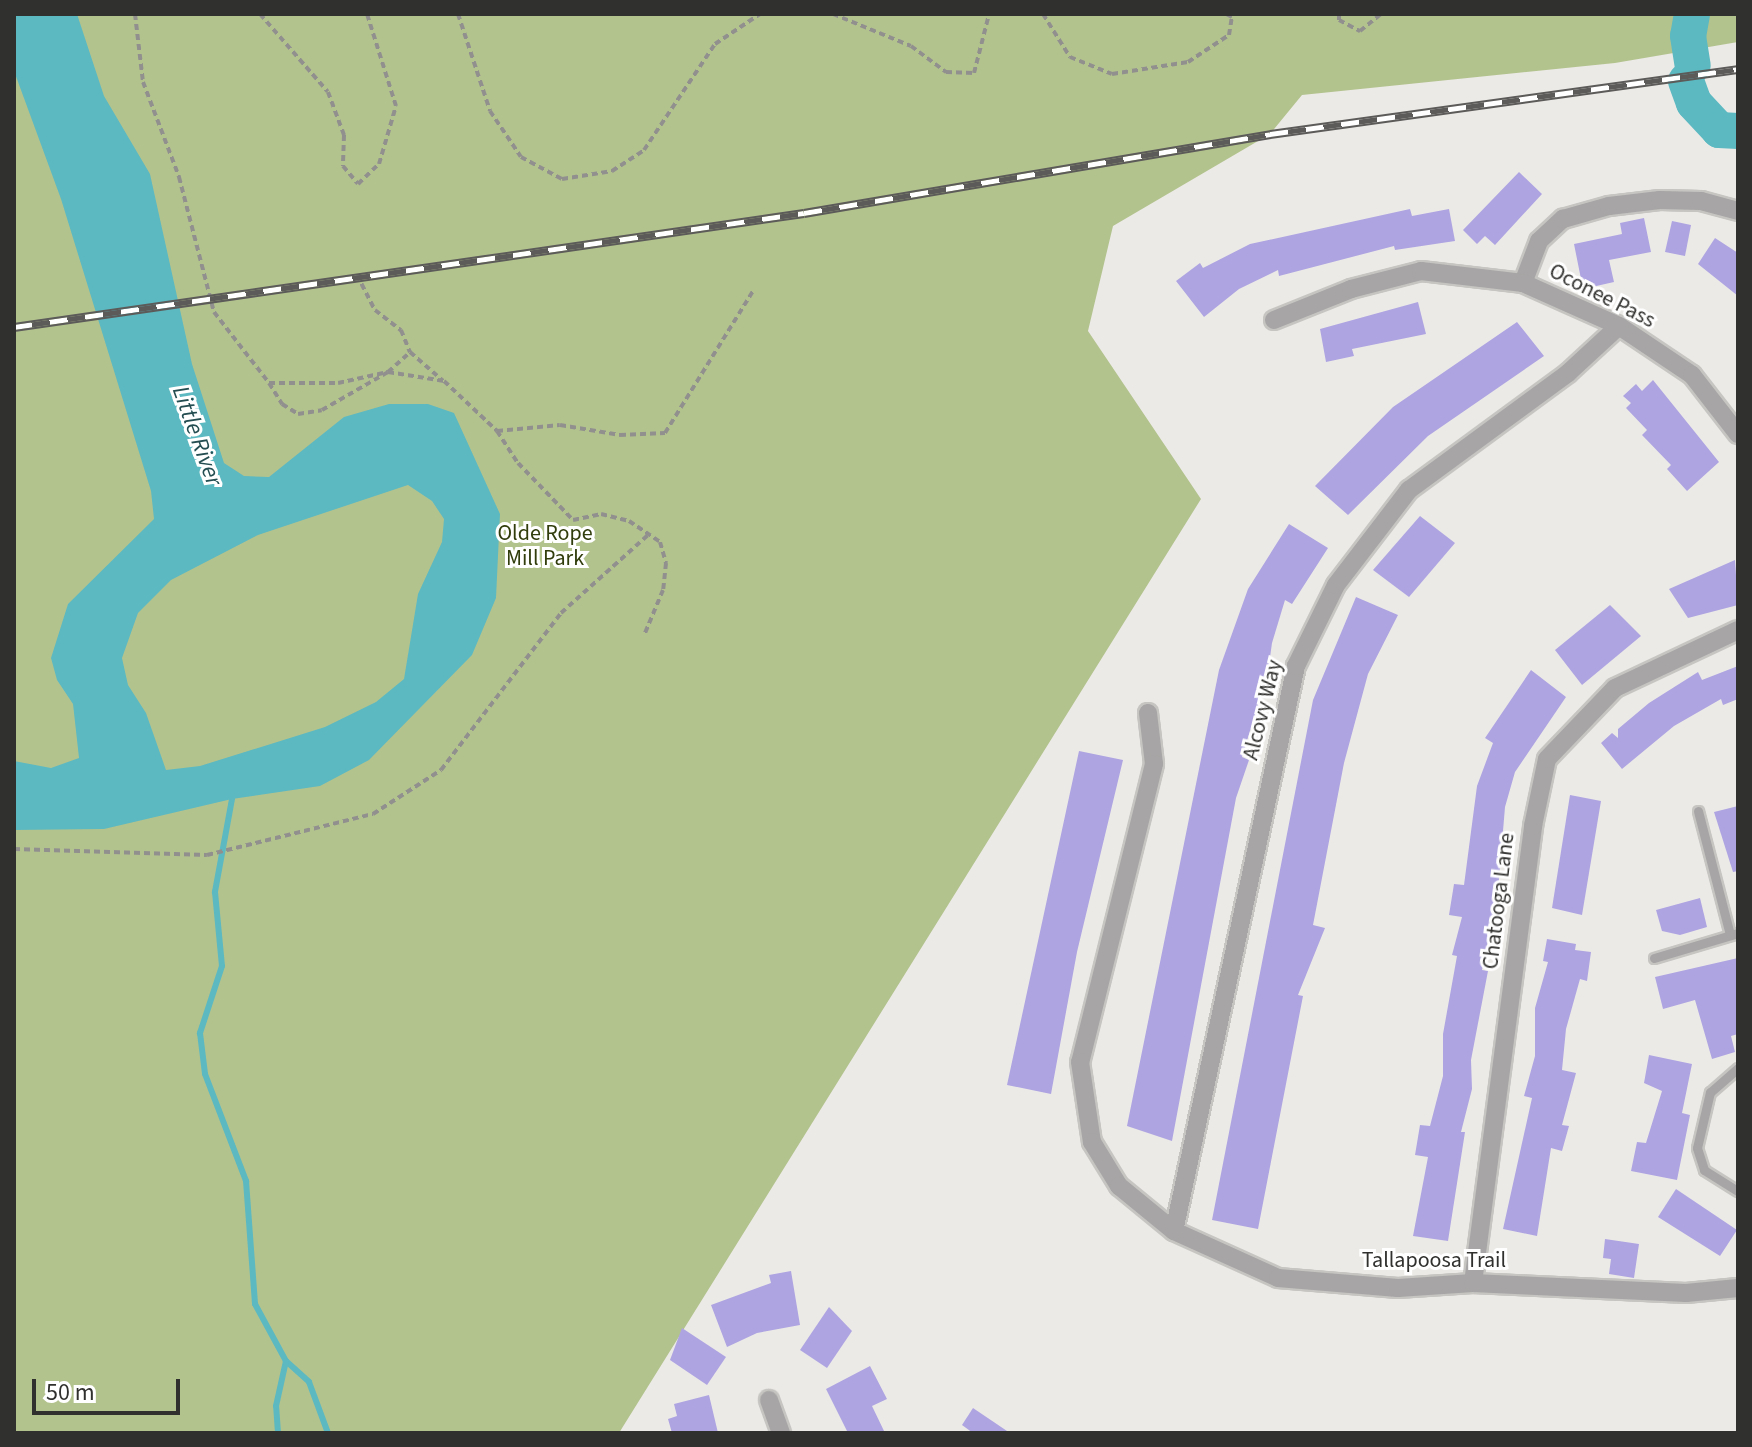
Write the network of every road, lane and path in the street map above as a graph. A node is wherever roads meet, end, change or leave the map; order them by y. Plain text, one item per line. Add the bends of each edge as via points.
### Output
1 (135, 14) edge
2 (260, 14) edge
3 (367, 14) edge
4 (458, 14) edge
5 (760, 14) edge
6 (833, 14) edge
7 (989, 14) edge
8 (1043, 14) edge
9 (1226, 14) edge
10 (1339, 14) edge
11 (1381, 14) edge
12 (1738, 211) edge
13 (357, 275) dead end
14 (1523, 283) junction
15 (753, 291) dead end
16 (1274, 320) dead end
17 (1619, 326) junction
18 (410, 352) junction
19 (388, 372) junction
20 (444, 381) junction
21 (269, 383) junction
22 (497, 431) junction
23 (1738, 434) edge
24 (649, 534) junction
25 (1738, 630) edge
26 (645, 633) dead end
27 (1148, 713) dead end
28 (1698, 811) dead end
29 (14, 849) edge
30 (1734, 934) edge
31 (1654, 958) dead end
32 (1738, 1068) edge
33 (1738, 1191) edge
34 (1174, 1231) junction
35 (1473, 1283) junction
36 (1738, 1288) edge
37 (769, 1400) dead end
38 (781, 1433) edge

1 - 21 path via 143,82 179,177 214,312
2 - 3 path via 328,92 344,135 343,166 358,184 379,164 396,106
4 - 5 path via 490,111 521,157 562,179 612,171 644,150 715,44
6 - 7 path via 911,46 946,72 974,73
8 - 9 path via 1070,57 1112,74 1188,62 1229,35 1232,17
10 - 11 path via 1339,20 1360,31
12 - 14 street via 1701,201 1660,200 1563,219 1539,241
13 - 18 path via 362,293 401,330
14 - 16 street, Oconee Pass via 1421,271 1351,289
14 - 17 street, Oconee Pass
15 - 22 path via 665,433 620,435 560,425
17 - 23 street, Oconee Pass via 1692,375
17 - 34 street, Alcovy Way via 1568,373 1409,490 1336,585 1296,666
18 - 19 path
18 - 20 path
19 - 20 path
19 - 21 path via 338,383
19 - 21 path via 322,410 298,414 282,404
20 - 22 path
22 - 24 path via 518,463 573,520 601,514 629,521
24 - 26 path via 660,542 666,563 659,610
24 - 29 path via 561,613 441,770 373,814 207,855
25 - 35 street, Chatooga Lane via 1615,688 1547,759 1533,826
27 - 34 street, Tallapoosa Trail via 1154,764 1080,1062 1092,1142 1119,1186
28 - 30 lane
30 - 31 lane
32 - 33 lane via 1710,1092 1697,1148 1704,1170
34 - 35 street, Tallapoosa Trail via 1278,1278 1398,1288
35 - 36 street, Tallapoosa Trail via 1686,1293
37 - 38 street

